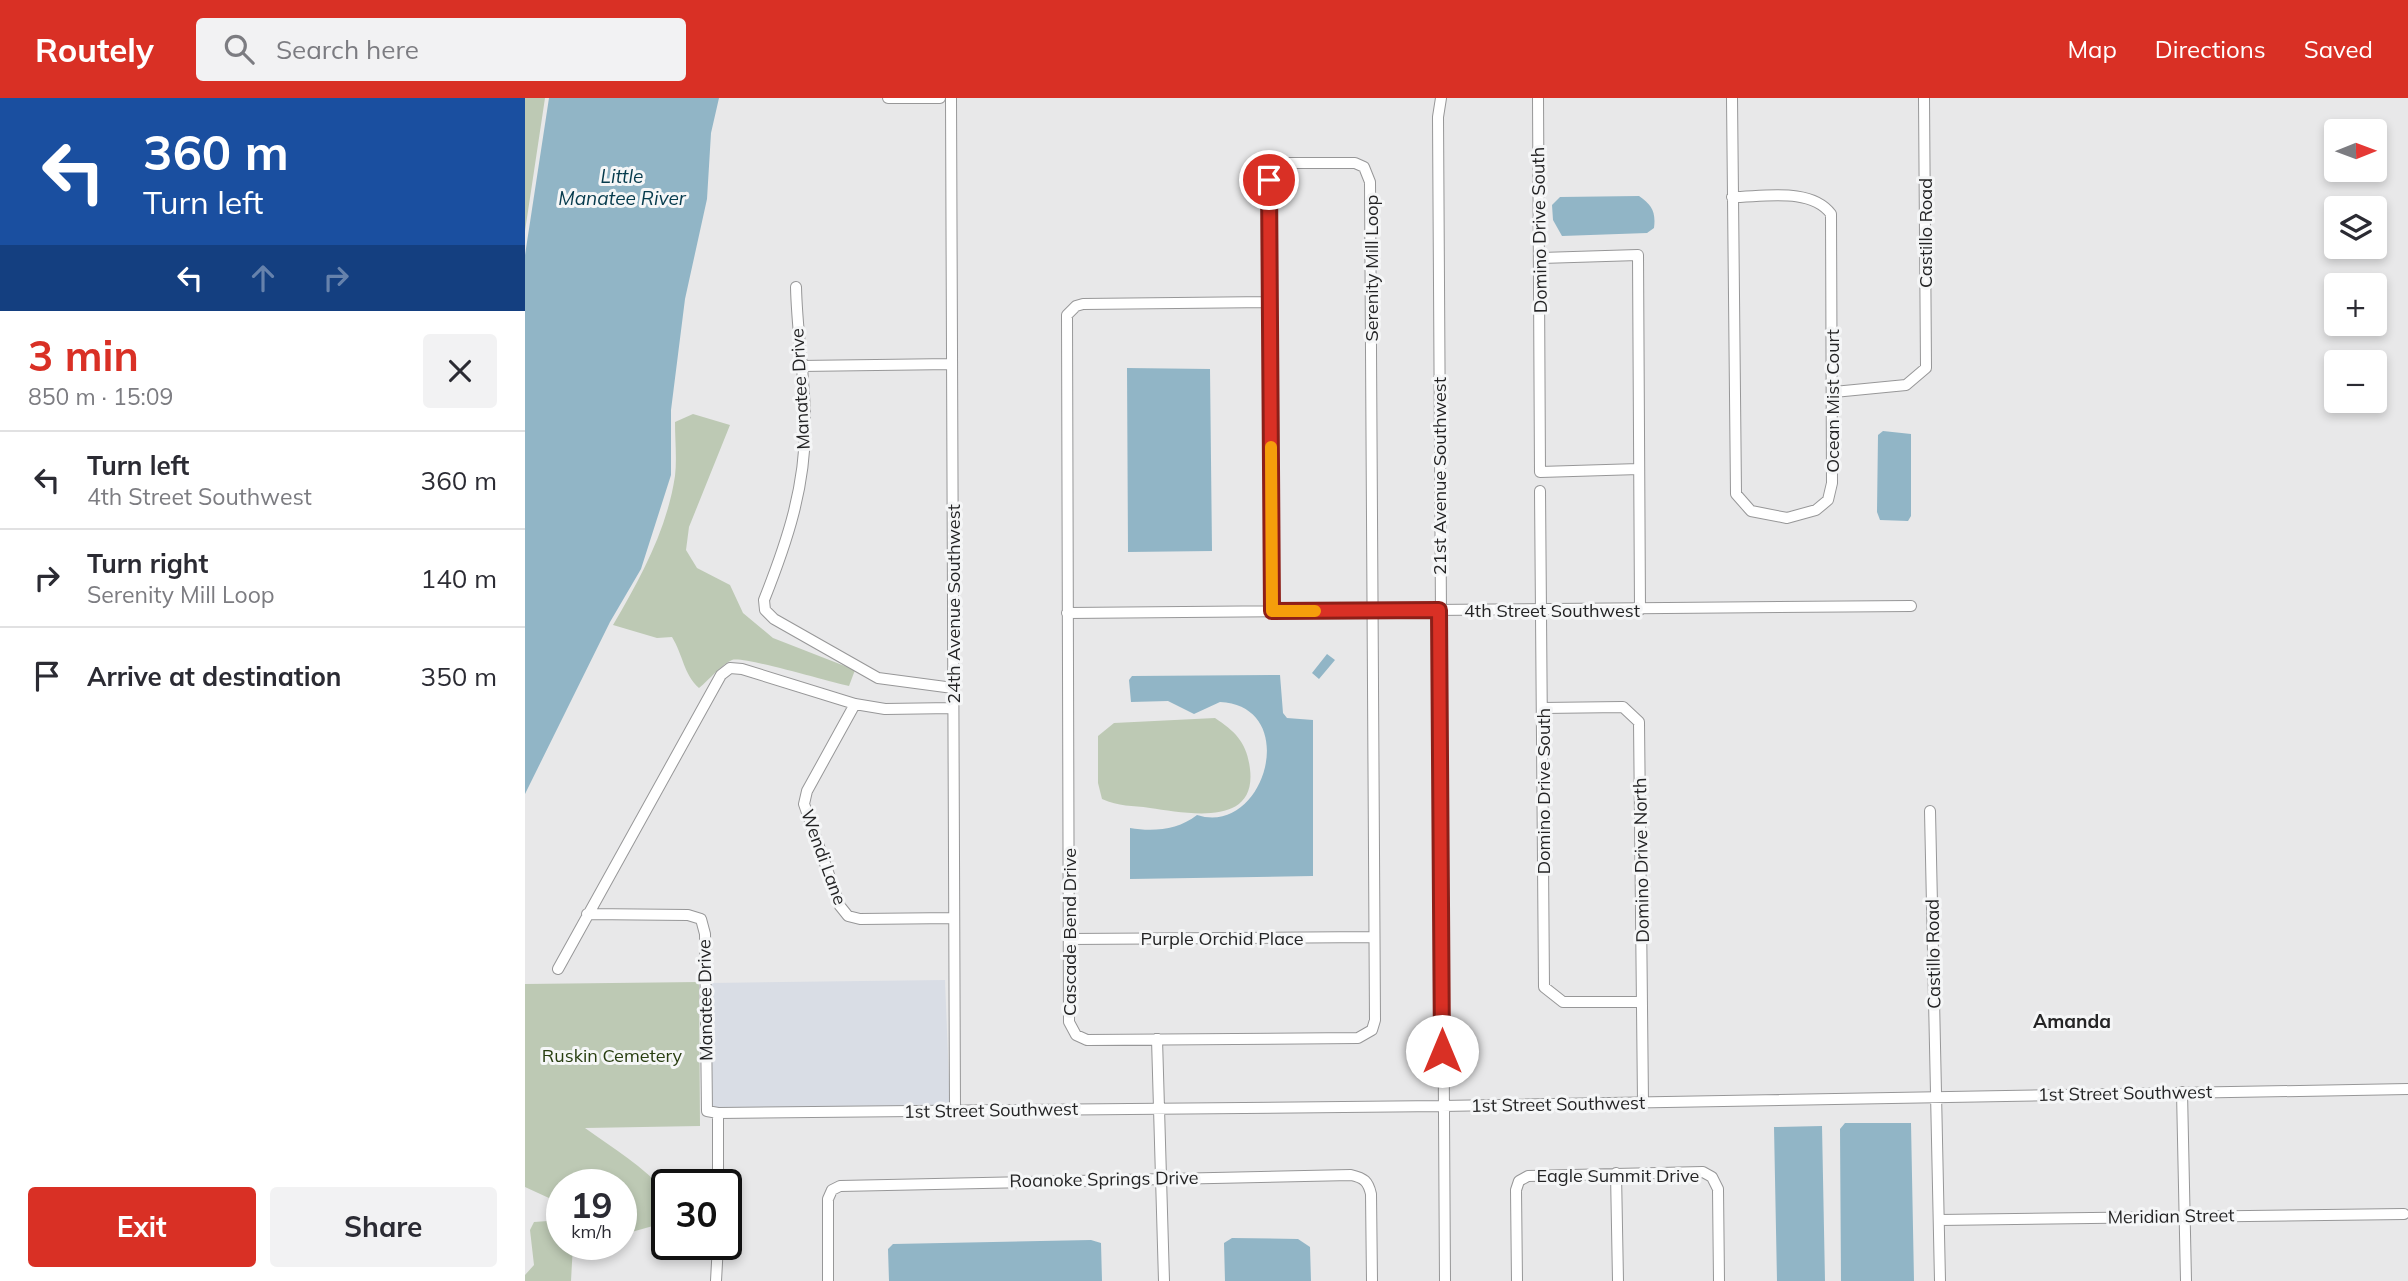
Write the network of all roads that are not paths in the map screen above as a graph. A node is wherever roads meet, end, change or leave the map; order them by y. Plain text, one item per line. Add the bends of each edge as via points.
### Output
1 (888, 98) edge
2 (940, 98) edge
3 (951, 98) edge
4 (1441, 98) edge
5 (1538, 98) edge
6 (1732, 98) edge
7 (1924, 98) edge
8 (1733, 197) junction
9 (1541, 258) junction
10 (796, 288) dead end
11 (1271, 302) junction
12 (952, 364) junction
13 (800, 366) junction
14 (1834, 392) junction
15 (1639, 469) junction
16 (1540, 491) dead end
17 (1910, 606) dead end
18 (1439, 610) junction
19 (1640, 610) junction
20 (1272, 611) junction
21 (1372, 611) junction
22 (1542, 611) junction
23 (1067, 613) junction
24 (953, 688) junction
25 (855, 704) junction
26 (953, 708) junction
27 (1542, 708) junction
28 (1930, 811) dead end
29 (587, 914) junction
30 (954, 918) junction
31 (1374, 937) junction
32 (1069, 939) junction
33 (558, 969) dead end
34 (1642, 1002) junction
35 (1157, 1039) junction
36 (2408, 1089) edge
37 (2182, 1092) junction
38 (1936, 1097) junction
39 (1643, 1102) junction
40 (1442, 1106) junction
41 (1161, 1108) junction
42 (955, 1110) junction
43 (713, 1112) junction
44 (717, 1169) edge
45 (1616, 1173) junction
46 (1162, 1178) junction
47 (2404, 1214) dead end
48 (2185, 1215) junction
49 (1939, 1220) junction
50 (717, 1260) edge
51 (716, 1281) edge
52 (828, 1281) edge
53 (1164, 1281) edge
54 (1372, 1281) edge
55 (1445, 1281) edge
56 (1517, 1281) edge
57 (1618, 1281) edge
58 (1719, 1281) edge
59 (1940, 1281) edge
60 (2186, 1281) edge

1 - 2 street
3 - 12 street, 24th Avenue Southwest
4 - 18 street, 21st Avenue Southwest
5 - 9 street, Domino Drive South
6 - 8 street, Ocean Mist Court
7 - 14 street, Castillo Road via 1926,368 1906,385
8 - 14 street, Ocean Mist Court via 1811,198 1831,214
8 - 14 street, Ocean Mist Court via 1736,494 1751,511 1787,518 1816,510 1828,500
9 - 15 street via 1639,255
9 - 15 street, Domino Drive South via 1540,472
10 - 13 street, Manatee Drive
11 - 20 street, Serenity Mill Loop
11 - 21 street, Serenity Mill Loop via 1269,180 1275,168 1289,163 1355,163 1364,167 1370,182
11 - 23 street, Cascade Bend Drive via 1083,304 1071,309 1066,322
12 - 13 street
12 - 24 street, 24th Avenue Southwest
13 - 24 street, Manatee Drive via 805,422 801,478 788,540 764,600 765,610 878,678
15 - 19 street
16 - 22 street, Domino Drive South
17 - 19 street, 4th Street Southwest
18 - 21 street, 4th Street Southwest
18 - 22 street, 4th Street Southwest
18 - 40 street, 21st Avenue Southwest
19 - 22 street, 4th Street Southwest
20 - 21 street, 4th Street Southwest
20 - 23 street, 4th Street Southwest
21 - 31 street, Cascade Bend Drive
22 - 27 street, Domino Drive South
23 - 32 street, Cascade Bend Drive
24 - 26 street, 24th Avenue Southwest
25 - 26 street via 885,709
25 - 29 street via 742,668 730,668 721,675
25 - 30 street, Wendi Lane via 804,804 840,906 848,916 860,919
26 - 30 street, 24th Avenue Southwest
27 - 34 street, Domino Drive South via 1544,987 1563,1002
27 - 34 street, Domino Drive North via 1623,707 1639,722
28 - 38 street, Castillo Road
29 - 33 street
29 - 43 street, Manatee Drive via 701,919
30 - 42 street, 24th Avenue Southwest
31 - 32 street, Purple Orchid Place
31 - 35 street, Cascade Bend Drive via 1375,1020 1366,1036
32 - 35 street, Cascade Bend Drive via 1071,1030 1087,1040
34 - 39 street, Domino Drive North
35 - 41 street via 1157,1101
36 - 37 street, 1st Street Southwest
37 - 38 street, 1st Street Southwest
37 - 48 street
38 - 39 street, 1st Street Southwest
38 - 49 street, Castillo Road
39 - 40 street, 1st Street Southwest
40 - 41 street, 1st Street Southwest
40 - 55 street, 21st Avenue Southwest
41 - 42 street, 1st Street Southwest
41 - 46 street
42 - 43 street, 1st Street Southwest
43 - 44 street
45 - 56 street, Eagle Summit Drive via 1537,1175 1519,1181
45 - 57 street
45 - 58 street, Eagle Summit Drive via 1703,1172 1712,1177 1718,1189
46 - 52 street, Roanoke Springs Drive via 840,1186 828,1199
46 - 53 street
46 - 54 street, Roanoke Springs Drive via 1363,1178 1371,1194
47 - 48 street, Meridian Street
48 - 49 street, Meridian Street
48 - 60 street
49 - 59 street, Castillo Road
50 - 51 street

